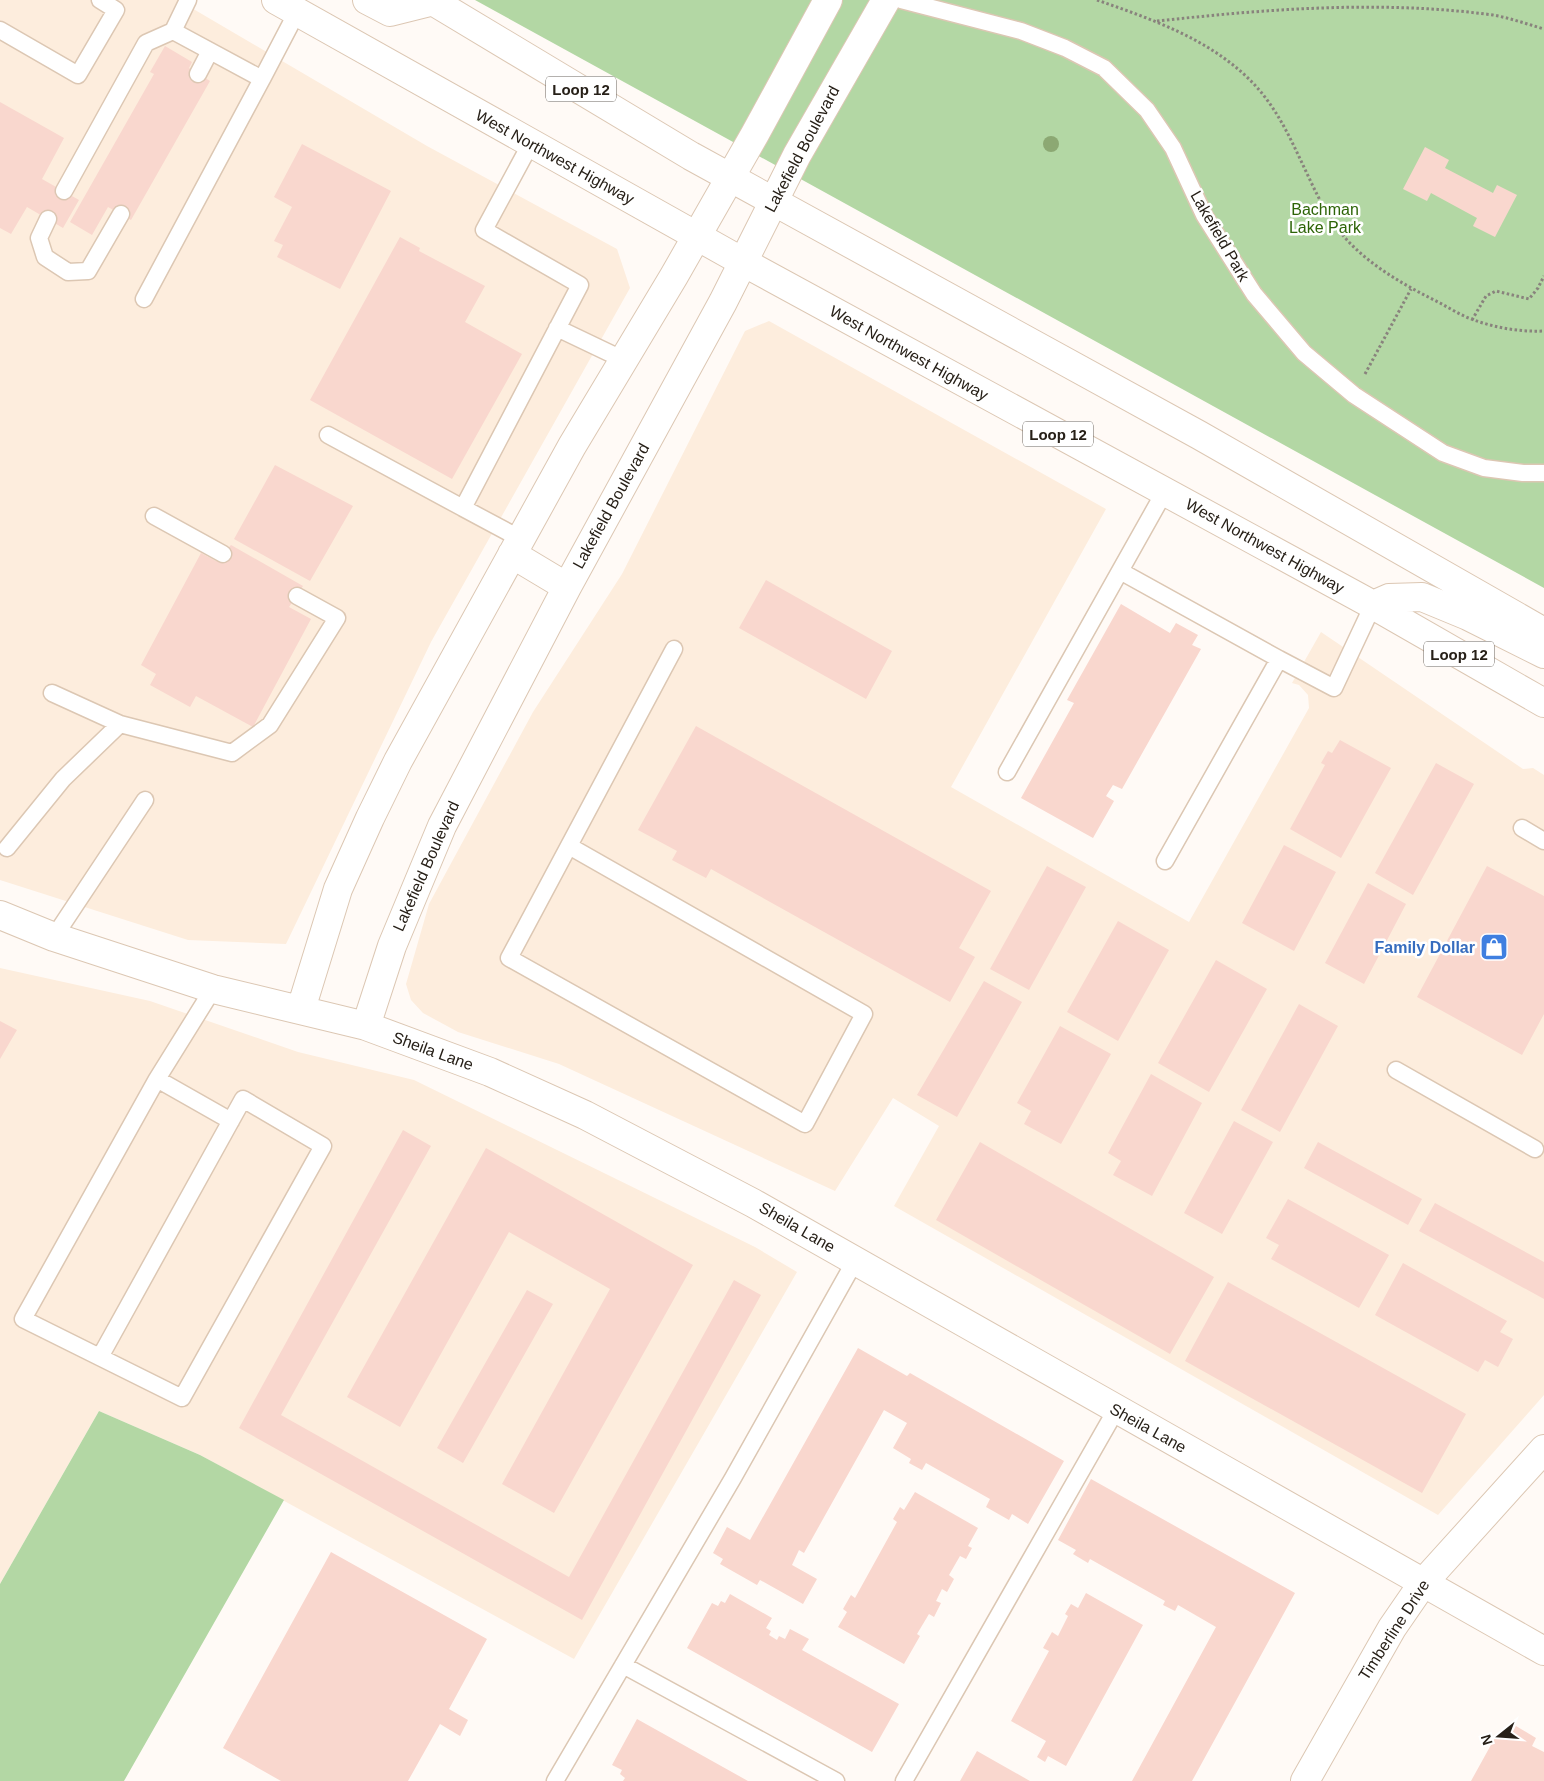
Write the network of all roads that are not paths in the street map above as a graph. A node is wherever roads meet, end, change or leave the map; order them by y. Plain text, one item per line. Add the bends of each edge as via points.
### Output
1 (100, 0) edge
2 (188, 0) edge
3 (367, 0) edge
4 (828, 0) edge
5 (886, 0) edge
6 (901, 0) edge
7 (433, 1) edge
8 (286, 6) edge
9 (0, 30) edge
10 (173, 31) junction
11 (210, 51) junction
12 (198, 74) dead end
13 (262, 79) junction
14 (531, 143) junction
15 (730, 177) junction
16 (64, 191) dead end
17 (773, 202) junction
18 (121, 214) dead end
19 (48, 219) dead end
20 (697, 236) junction
21 (743, 262) junction
22 (144, 299) dead end
23 (557, 328) junction
24 (624, 360) junction
25 (328, 435) dead end
26 (1544, 472) edge
27 (1165, 491) junction
28 (463, 508) junction
29 (154, 516) dead end
30 (516, 547) junction
31 (223, 554) dead end
32 (1120, 571) junction
33 (567, 587) junction
34 (297, 596) dead end
35 (1373, 605) junction
36 (1544, 632) edge
37 (674, 649) dead end
38 (1544, 654) edge
39 (1279, 659) junction
40 (52, 693) dead end
41 (1544, 703) edge
42 (120, 724) junction
43 (1007, 772) dead end
44 (145, 800) dead end
45 (1522, 828) dead end
46 (1544, 841) edge
47 (569, 846) junction
48 (7, 848) dead end
49 (1166, 861) dead end
50 (0, 915) edge
51 (54, 937) junction
52 (213, 989) junction
53 (301, 1009) junction
54 (366, 1026) junction
55 (1396, 1070) dead end
56 (157, 1080) junction
57 (231, 1121) junction
58 (1541, 1147) edge
59 (855, 1261) junction
60 (100, 1357) junction
61 (1116, 1410) junction
62 (1544, 1449) edge
63 (1423, 1583) junction
64 (1544, 1651) edge
65 (623, 1664) junction
66 (556, 1781) edge
67 (836, 1781) edge
68 (904, 1781) edge
69 (1305, 1781) edge

1 - 9 lane via 116,10 78,75
2 - 10 lane
3 - 7 street via 390,12
4 - 15 street
5 - 17 street, Lakefield Boulevard
6 - 26 lane, Lakefield Park via 1021,31 1104,68 1147,110 1173,148 1204,215 1254,294 1304,353 1354,395 1443,453 1484,468
7 - 15 street, Loop 12
8 - 13 lane
8 - 14 street, West Northwest Highway / Loop 12
10 - 11 lane
10 - 16 lane via 146,43
11 - 12 lane
11 - 13 lane
13 - 22 lane
14 - 20 street, West Northwest Highway / Loop 12
14 - 23 lane via 484,230 580,285
15 - 17 street, Loop 12
15 - 20 street
17 - 21 street, Lakefield Boulevard
17 - 36 street, Loop 12 via 1199,436
18 - 19 lane via 88,271 78,272 68,272 44,257 39,238
20 - 21 street, West Northwest Highway / Loop 12
20 - 24 street
21 - 27 street, West Northwest Highway / Loop 12
21 - 33 street, Lakefield Boulevard
23 - 24 lane
23 - 28 lane
24 - 30 street
25 - 28 lane
27 - 32 lane
27 - 35 street, West Northwest Highway / Loop 12
28 - 30 lane
29 - 31 lane
30 - 33 street
30 - 53 street via 370,818 338,889
32 - 39 lane
32 - 43 lane
33 - 54 street, Lakefield Boulevard via 442,826 392,946
34 - 42 lane via 338,618 270,726 232,753
35 - 38 street via 1389,598 1422,597
35 - 39 lane via 1334,688
35 - 41 street, West Northwest Highway / Loop 12
37 - 47 lane
39 - 49 lane
40 - 42 lane
42 - 48 lane via 63,779
44 - 51 lane
45 - 46 lane
47 - 47 lane via 509,958 804,1124 864,1014
50 - 51 street, Sheila Lane
51 - 52 street, Sheila Lane
52 - 53 street, Sheila Lane
52 - 56 lane
53 - 54 street, Sheila Lane
54 - 59 street, Sheila Lane via 490,1072 585,1115 753,1203
55 - 58 lane
56 - 57 lane
56 - 60 lane via 23,1319
57 - 60 lane
57 - 60 lane via 243,1099 323,1146 182,1398
59 - 61 street, Sheila Lane
59 - 65 lane via 733,1478
61 - 63 street, Sheila Lane
61 - 68 lane
62 - 63 street, Timberline Drive
63 - 64 street, Sheila Lane
63 - 69 street, Timberline Drive via 1392,1628
65 - 66 lane
65 - 67 lane

